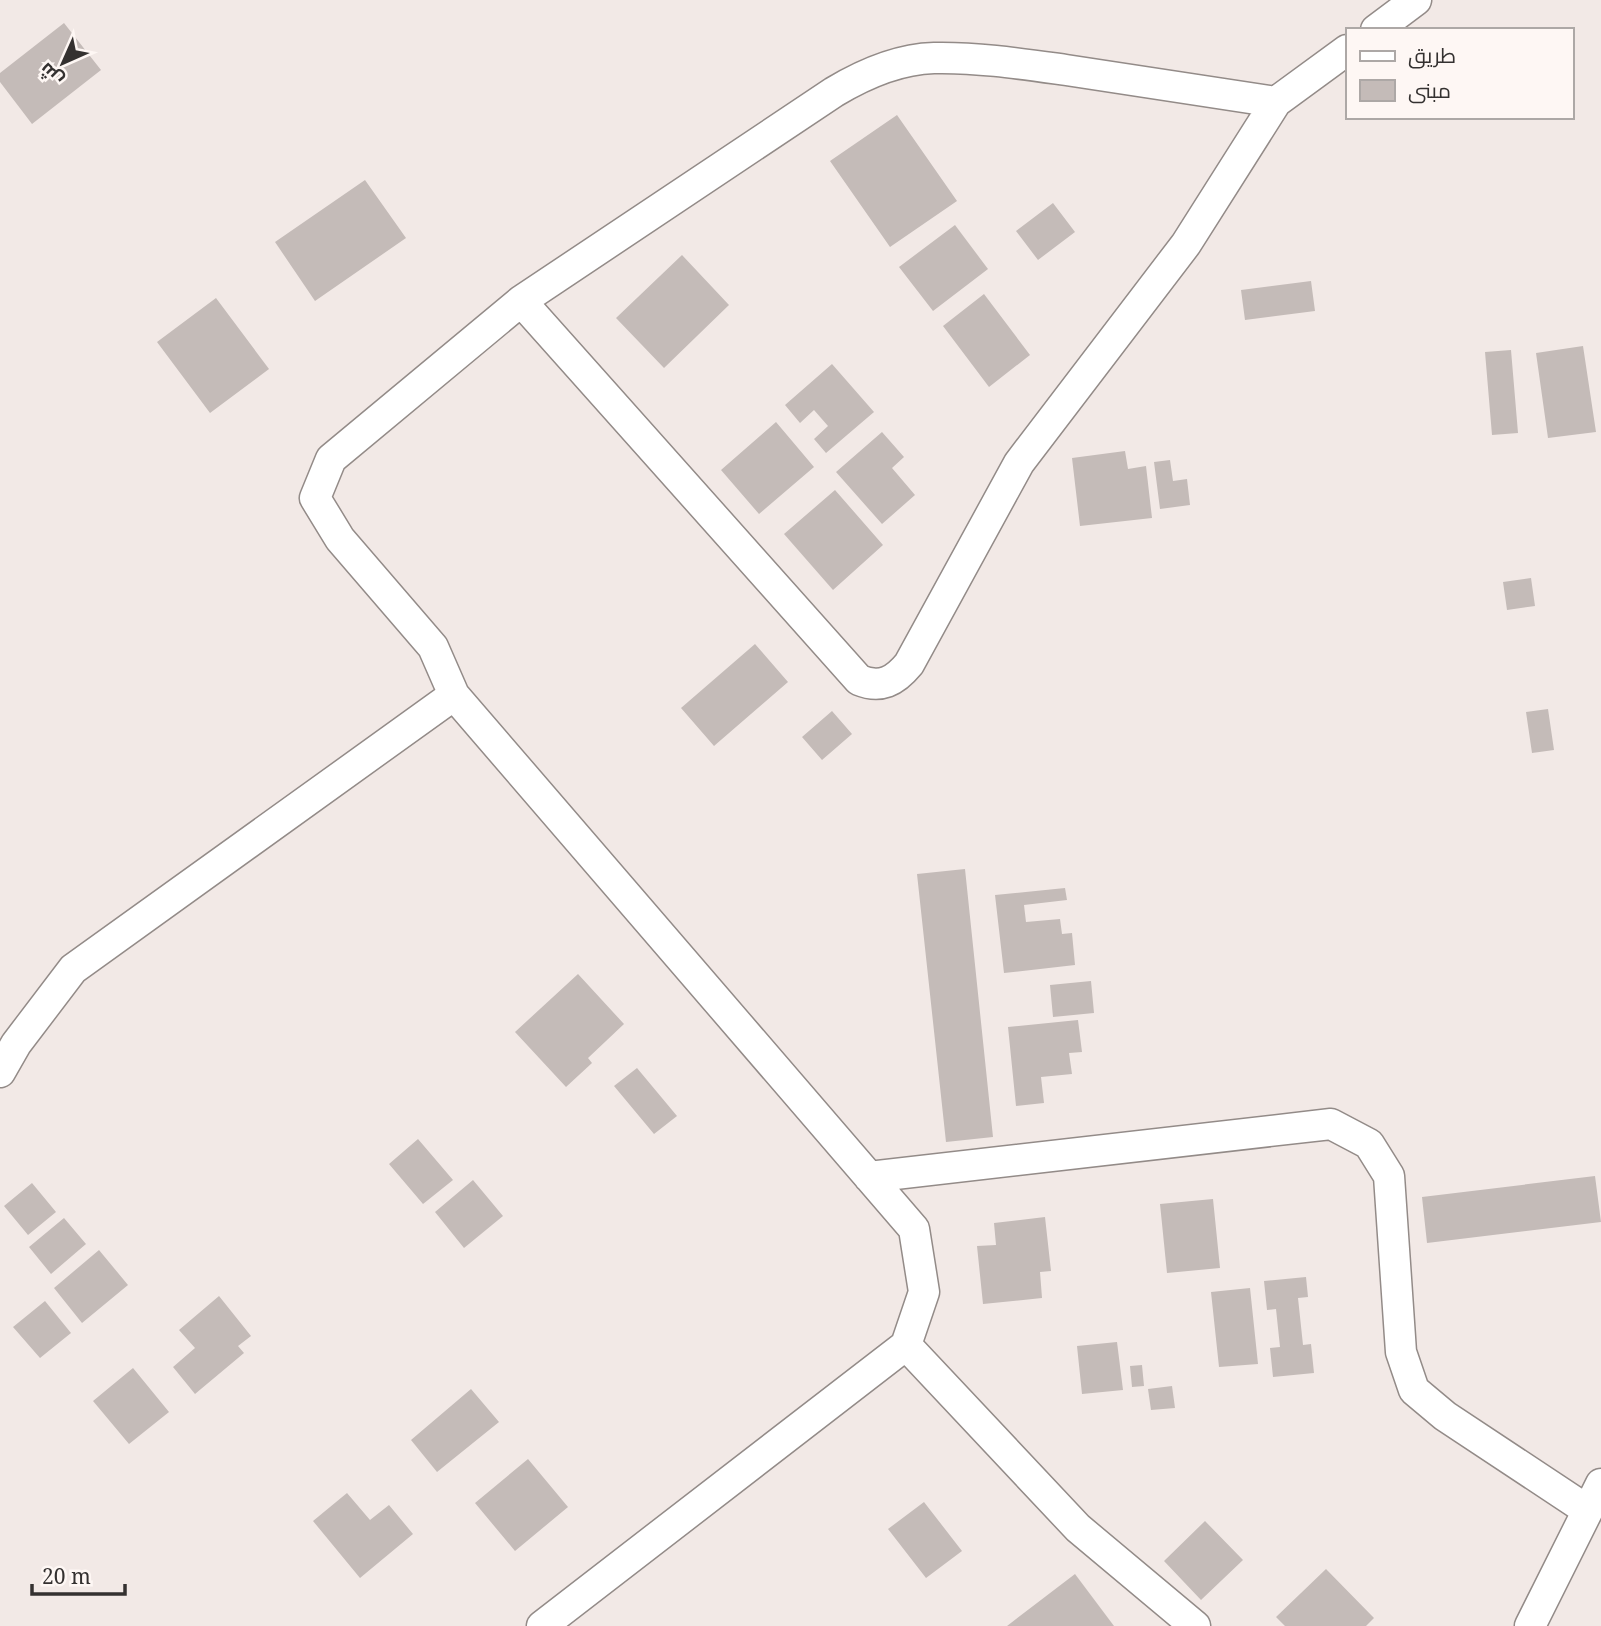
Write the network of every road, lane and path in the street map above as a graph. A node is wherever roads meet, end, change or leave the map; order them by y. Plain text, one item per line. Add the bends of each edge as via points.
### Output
1 (1416, 0) edge
2 (1379, 28) edge
3 (1346, 51) edge
4 (1276, 102) junction
5 (521, 301) junction
6 (454, 695) junction
7 (0, 1072) edge
8 (869, 1177) junction
9 (906, 1345) junction
10 (1594, 1497) edge
11 (542, 1626) edge
12 (1195, 1626) edge
13 (1530, 1626) edge

1 - 2 street
3 - 4 street
4 - 5 street via 992,61 933,58 904,62 834,92
4 - 5 street via 1186,244 1018,463 909,664 898,678 883,683 870,685 859,680
5 - 6 street via 331,459 315,498 340,539 433,647
6 - 7 street via 73,969
6 - 8 street
8 - 9 street via 914,1230 924,1292
8 - 10 street via 1331,1124 1369,1144 1389,1176 1401,1352 1414,1390 1445,1416
9 - 11 street
9 - 12 street via 1078,1528
10 - 13 street

